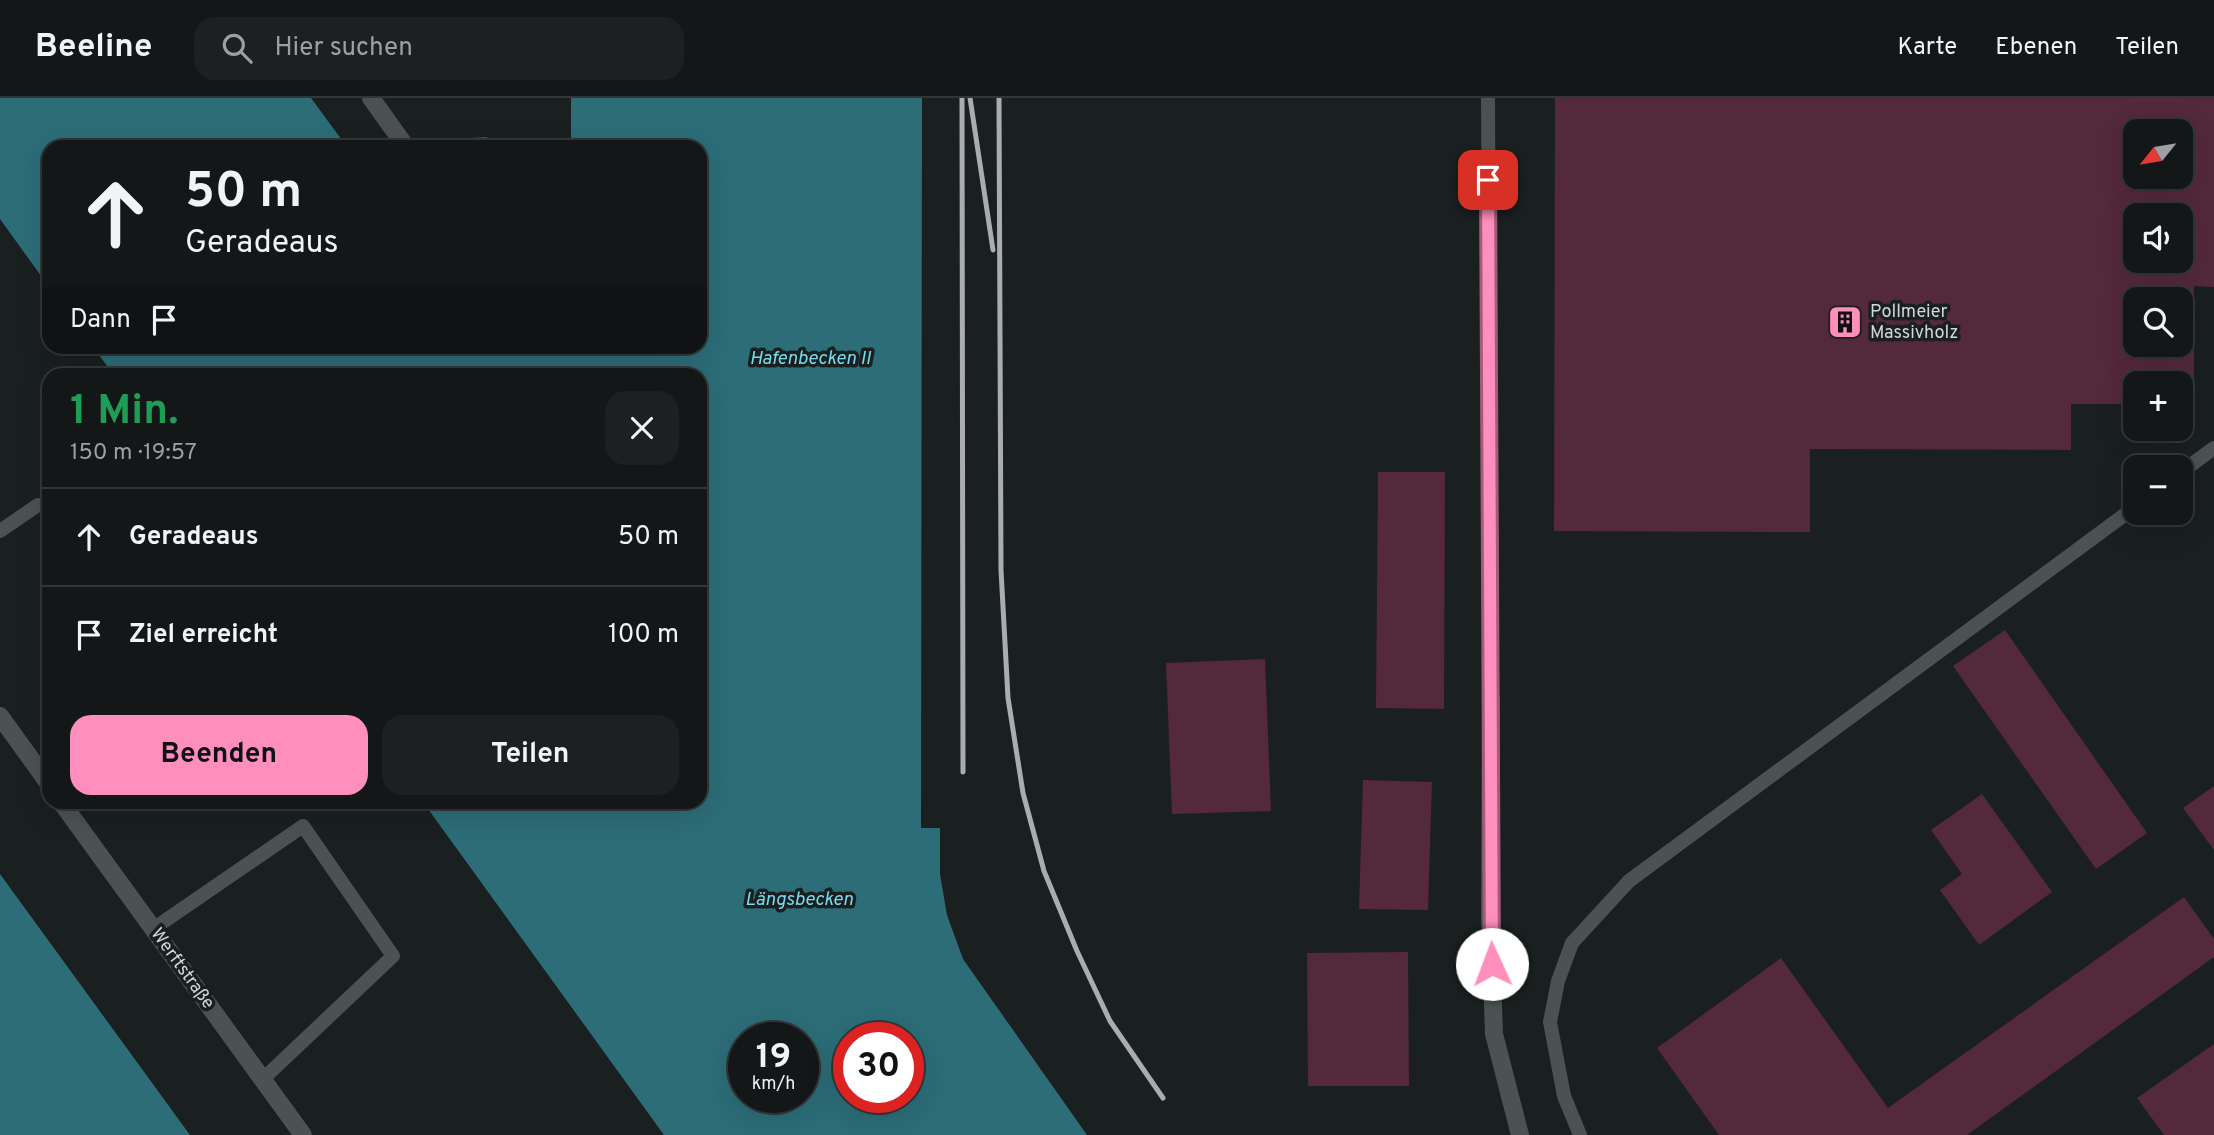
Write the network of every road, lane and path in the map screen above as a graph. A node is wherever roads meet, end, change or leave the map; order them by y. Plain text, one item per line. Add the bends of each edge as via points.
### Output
1 (370, 98) edge
2 (1488, 98) edge
3 (401, 140) edge
4 (2214, 448) edge
5 (2193, 463) edge
6 (38, 505) dead end
7 (2123, 516) edge
8 (0, 531) edge
9 (1491, 698) joint
10 (0, 716) edge
11 (42, 774) edge
12 (66, 809) edge
13 (153, 929) junction
14 (263, 1079) junction
15 (303, 1135) edge
16 (1520, 1135) edge
17 (1580, 1135) edge

1 - 3 street
2 - 9 lane
4 - 5 lane
6 - 8 lane
7 - 17 lane via 1629,881 1572,943 1550,1022 1564,1096
9 - 16 street via 1494,1034
10 - 11 street
12 - 13 street, Werftstraße
13 - 14 street, Werftstraße
13 - 14 lane via 303,826 393,956
14 - 15 street, Werftstraße

